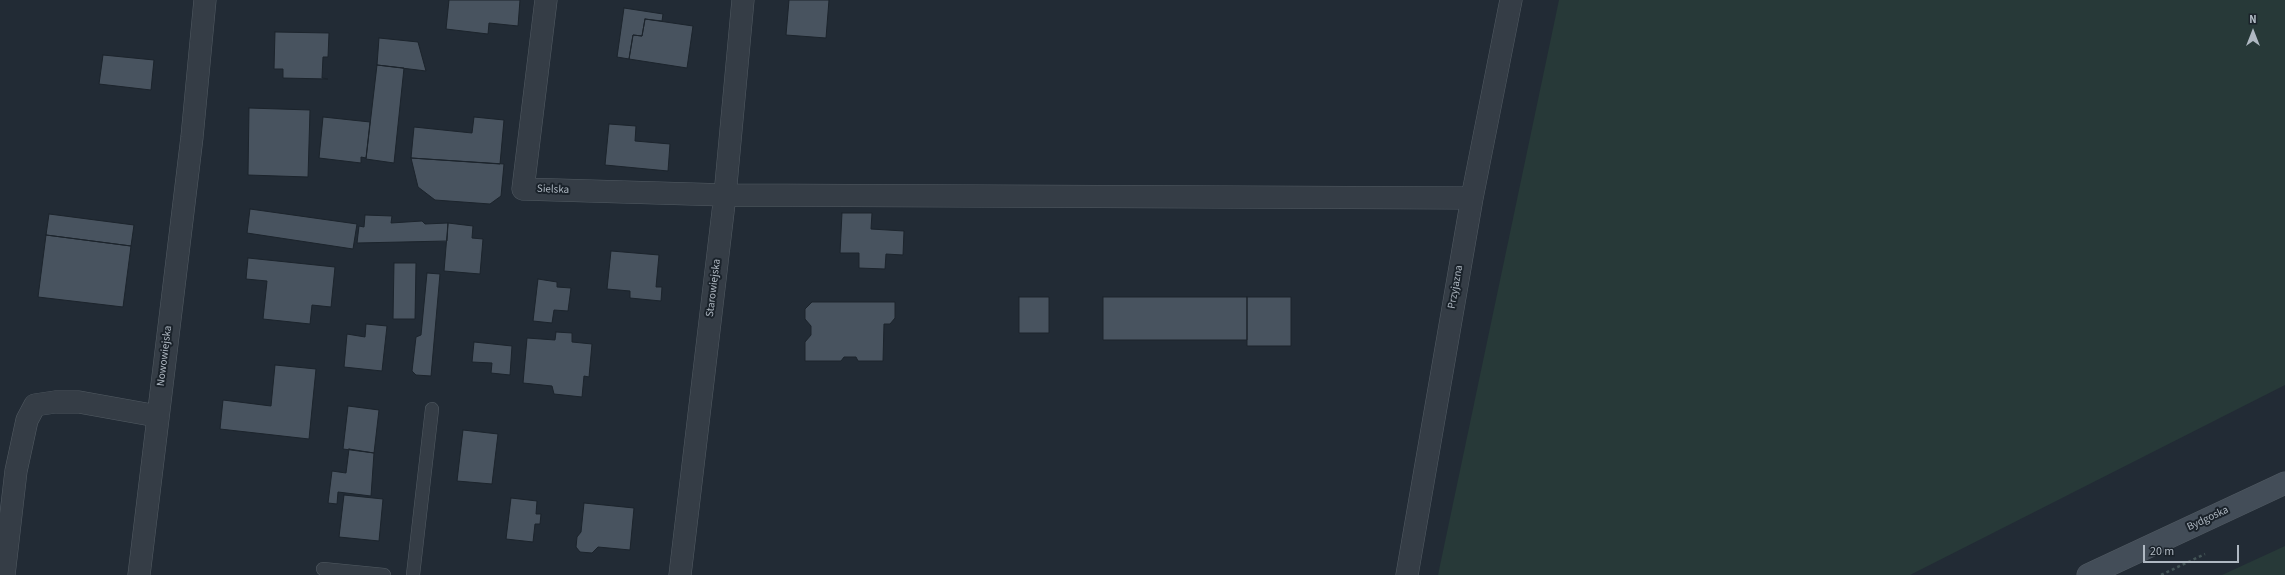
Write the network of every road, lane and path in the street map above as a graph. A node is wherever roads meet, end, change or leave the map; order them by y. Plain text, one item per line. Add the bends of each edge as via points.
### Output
1 (205, 0) edge
2 (546, 0) edge
3 (743, 0) edge
4 (1511, 0) edge
5 (725, 195) junction
6 (1472, 198) junction
7 (432, 409) dead end
8 (157, 416) junction
9 (2285, 483) edge
10 (323, 569) dead end
11 (4, 575) edge
12 (139, 575) edge
13 (384, 575) edge
14 (413, 575) edge
15 (680, 575) edge
16 (1407, 575) edge
17 (2088, 575) edge

1 - 8 street, Nowowiejska via 192,138
2 - 5 street, Sielska via 523,189
3 - 5 street, Starowiejska
4 - 6 street, Przyjazna
5 - 6 street
5 - 15 street, Starowiejska
6 - 16 street, Przyjazna
7 - 14 lane
8 - 11 street via 79,402 35,405 27,420 16,471
8 - 12 street, Nowowiejska
9 - 17 main road, Bydgoska
10 - 13 lane

